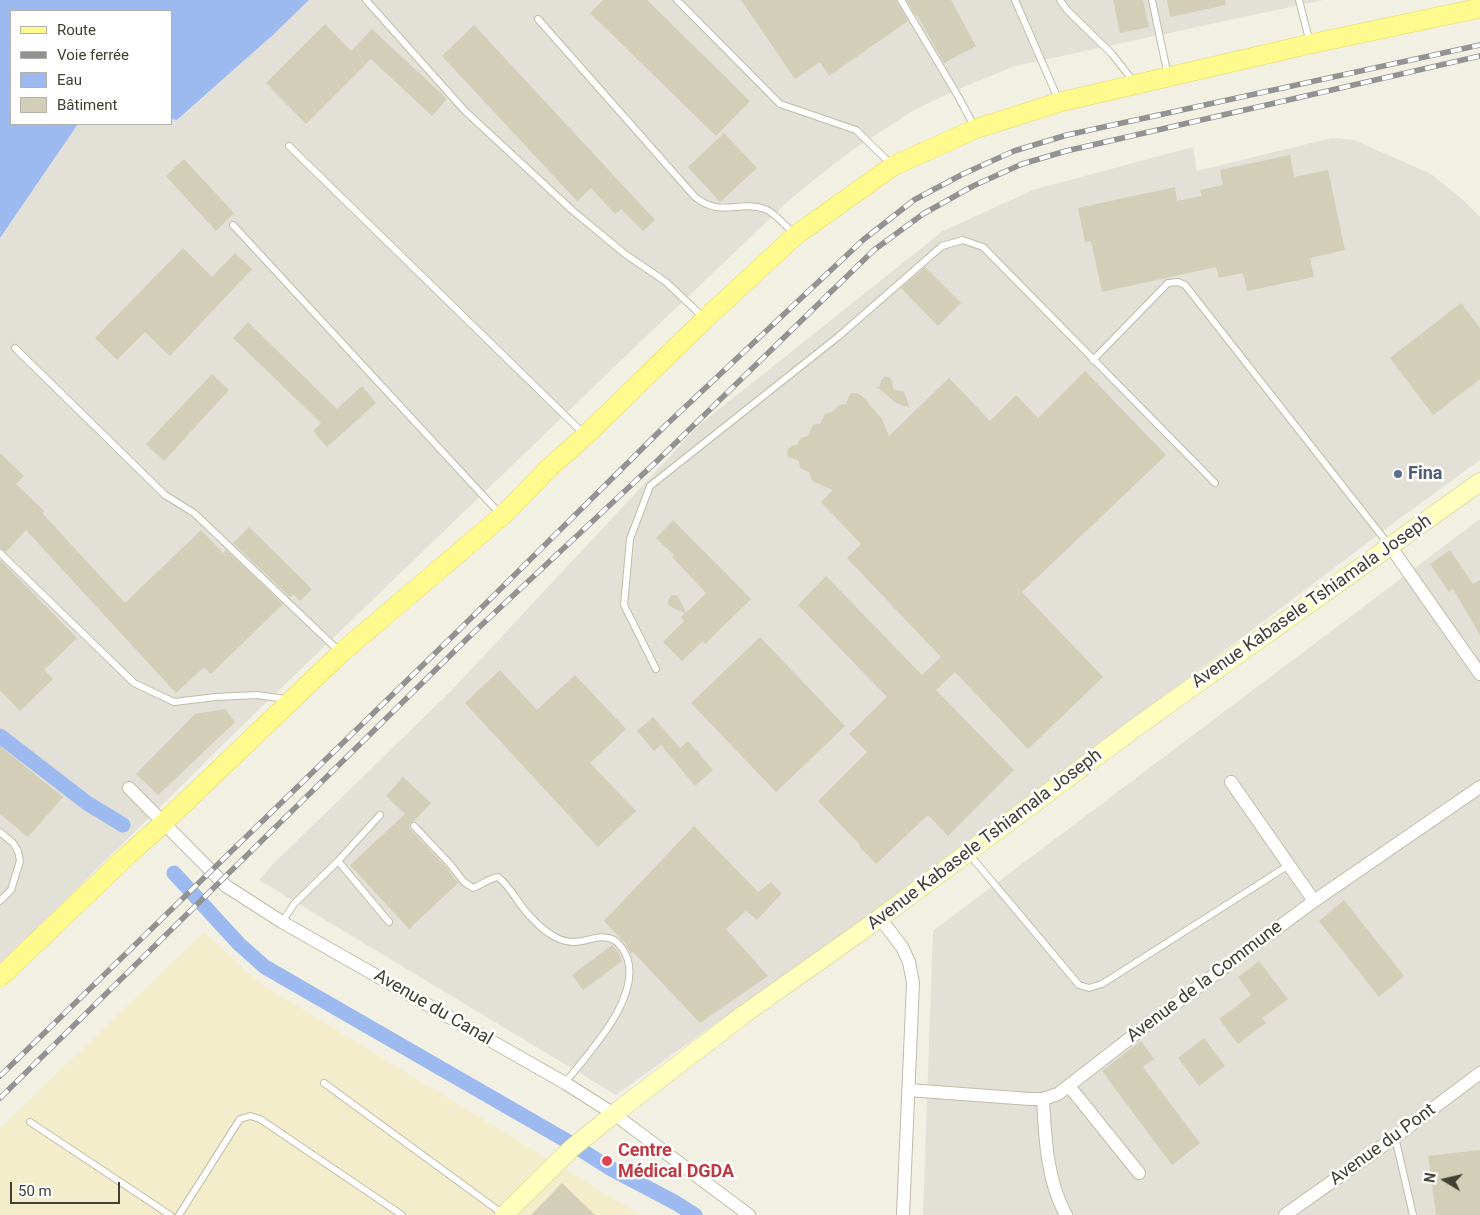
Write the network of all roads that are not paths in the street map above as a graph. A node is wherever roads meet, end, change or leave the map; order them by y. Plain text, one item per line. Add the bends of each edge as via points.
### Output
1 (366, 0) edge
2 (677, 0) edge
3 (901, 0) edge
4 (1015, 0) edge
5 (1060, 0) edge
6 (1152, 0) edge
7 (1299, 0) edge
8 (1480, 8) edge
9 (538, 19) dead end
10 (1310, 44) junction
11 (1169, 77) junction
12 (1137, 85) junction
13 (1060, 102) junction
14 (975, 129) junction
15 (290, 146) dead end
16 (893, 166) junction
17 (233, 225) dead end
18 (796, 236) junction
19 (705, 319) junction
20 (15, 348) dead end
21 (1093, 360) junction
22 (586, 435) junction
23 (1480, 482) edge
24 (1215, 483) dead end
25 (502, 516) junction
26 (1390, 546) junction
27 (0, 553) edge
28 (341, 653) junction
29 (656, 669) dead end
30 (1480, 674) edge
31 (292, 700) junction
32 (1230, 782) dead end
33 (1480, 787) edge
34 (128, 788) dead end
35 (380, 815) dead end
36 (414, 826) dead end
37 (160, 827) junction
38 (0, 832) edge
39 (968, 853) junction
40 (338, 861) junction
41 (1289, 865) junction
42 (0, 901) edge
43 (1314, 901) junction
44 (880, 918) junction
45 (282, 922) junction
46 (390, 922) dead end
47 (0, 977) edge
48 (1480, 1073) edge
49 (565, 1083) junction
50 (324, 1084) dead end
51 (1069, 1086) junction
52 (908, 1090) junction
53 (1043, 1099) junction
54 (614, 1114) junction
55 (30, 1122) dead end
56 (1394, 1137) junction
57 (1139, 1173) dead end
58 (170, 1215) edge
59 (179, 1215) edge
60 (402, 1215) edge
61 (504, 1215) edge
62 (749, 1215) edge
63 (903, 1215) edge
64 (1066, 1215) edge
65 (1285, 1215) edge
66 (1413, 1215) edge

1 - 19 lane via 465,111 573,211 625,254 666,282
2 - 16 lane via 780,104 856,130
3 - 14 lane
4 - 13 lane
5 - 12 lane
6 - 11 lane
7 - 10 lane
8 - 10 main road
9 - 18 lane via 695,197 718,209 753,206 768,210
10 - 11 main road
11 - 12 main road
12 - 13 main road
13 - 14 main road
14 - 16 main road
15 - 22 lane
16 - 18 main road
17 - 25 lane
18 - 19 main road
19 - 22 main road
20 - 28 lane via 165,495 194,514
21 - 24 lane
21 - 26 lane via 1168,283 1185,285
21 - 29 lane via 983,247 963,240 942,246 840,336 650,486 630,539 624,605
22 - 25 main road
23 - 26 main road, Avenue Kabasele Tshiamala Joseph
25 - 28 main road
26 - 30 street
26 - 39 main road, Avenue Kabasele Tshiamala Joseph via 1135,728
27 - 31 lane via 134,683 174,702 257,695
28 - 31 main road
31 - 37 main road
32 - 41 street
33 - 43 street, Avenue de la Commune
34 - 37 street, Avenue du Canal
35 - 40 lane
36 - 49 lane via 464,882 474,888 498,877 528,915 554,936 573,943 605,937 615,941 623,950 630,971 617,1014
37 - 45 street, Avenue du Canal via 226,886
37 - 47 main road
38 - 42 lane via 13,843 20,861 11,890
39 - 41 lane via 1079,985 1090,988 1102,984
39 - 44 main road, Avenue Kabasele Tshiamala Joseph
40 - 45 lane via 294,904
40 - 46 lane
41 - 43 street
43 - 51 street, Avenue de la Commune
44 - 52 street via 910,962 913,983
44 - 54 main road, Avenue Kabasele Tshiamala Joseph via 744,1015
45 - 49 street, Avenue du Canal
48 - 56 street, Avenue du Pont
49 - 54 street, Avenue du Canal
50 - 61 lane
51 - 53 street, Avenue de la Commune
51 - 57 street
52 - 53 street, Avenue de la Commune
52 - 63 street
53 - 64 street via 1045,1139 1057,1199
54 - 61 main road, Avenue Kabasele Tshiamala Joseph via 572,1148
54 - 62 street, Avenue du Canal
55 - 58 lane
56 - 65 street, Avenue du Pont
56 - 66 lane
59 - 60 lane via 240,1119 250,1116 260,1119

